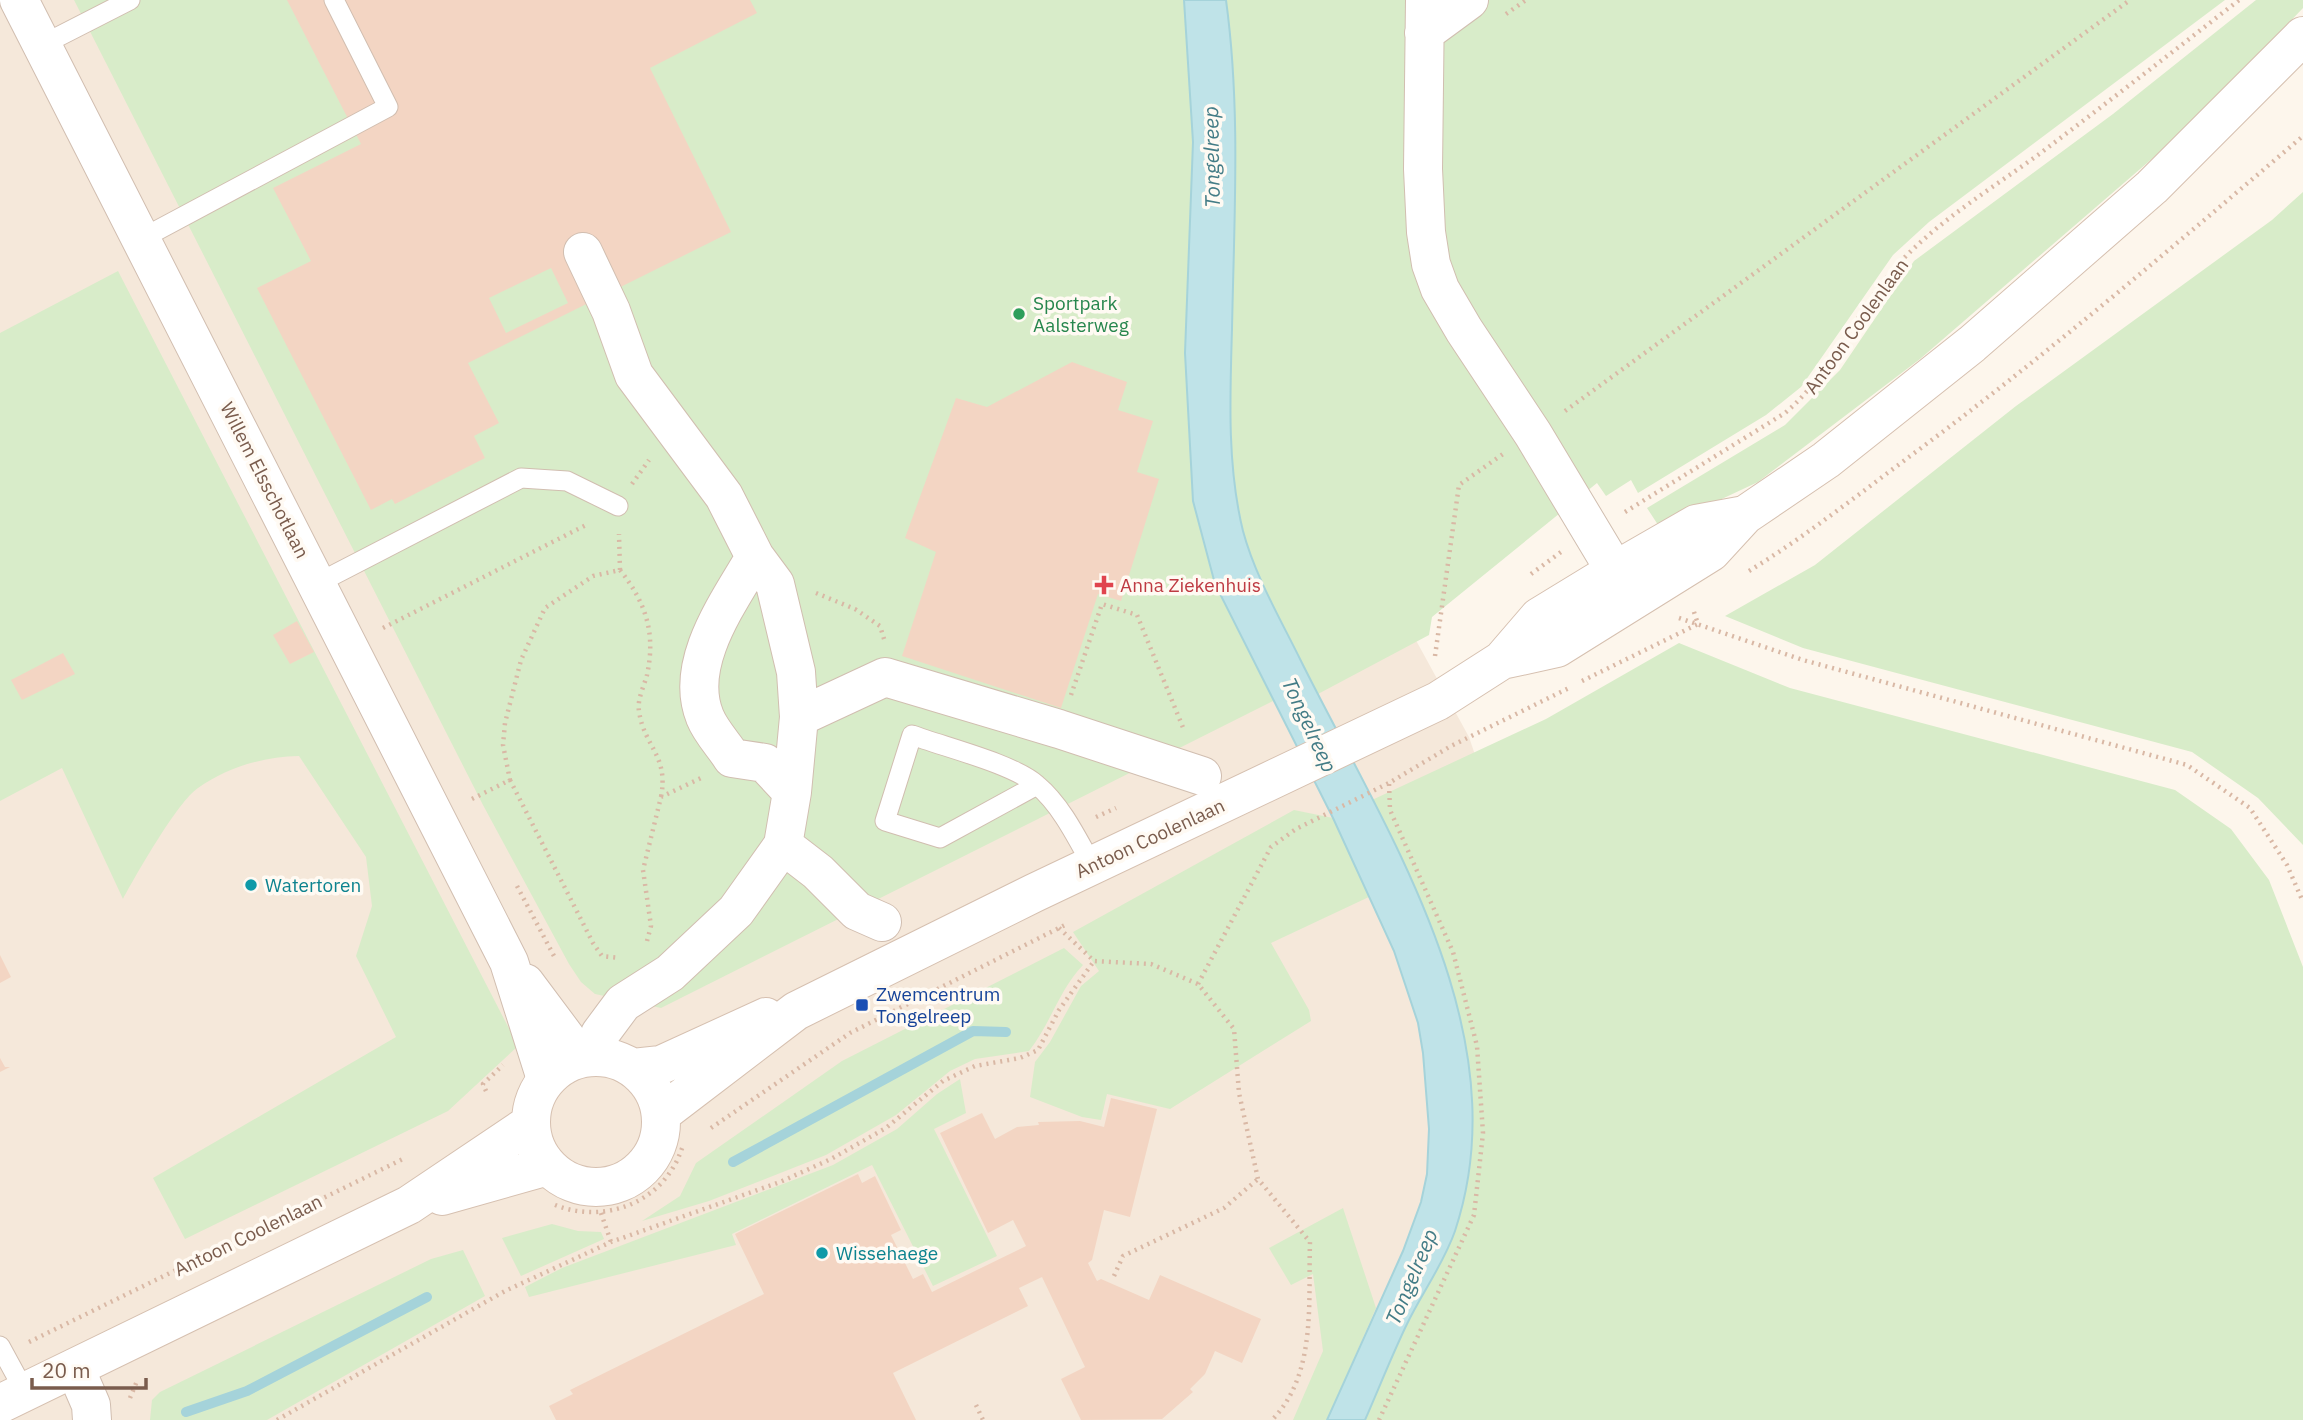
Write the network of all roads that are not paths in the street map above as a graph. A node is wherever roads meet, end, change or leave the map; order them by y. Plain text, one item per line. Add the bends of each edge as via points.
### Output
1 (19, 0) edge
2 (130, 0) edge
3 (334, 0) edge
4 (1469, 0) edge
5 (1424, 16) edge
6 (2303, 36) edge
7 (42, 45) junction
8 (141, 239) junction
9 (583, 252) dead end
10 (618, 506) road end
11 (765, 571) junction
12 (318, 583) junction
13 (1624, 586) junction
14 (799, 718) junction
15 (1202, 776) road end
16 (1037, 785) junction
17 (792, 792) junction
18 (783, 845) junction
19 (1092, 865) junction
20 (882, 922) dead end
21 (509, 962) junction
22 (796, 1012) junction
23 (591, 1046) junction
24 (633, 1068) junction
25 (546, 1079) junction
26 (661, 1114) junction
27 (531, 1123) junction
28 (548, 1166) junction
29 (409, 1205) junction
30 (2, 1350) edge
31 (75, 1368) junction
32 (12, 1398) edge
33 (92, 1420) edge

1 - 7 street, Willem Elsschotlaan
2 - 7 lane
3 - 8 lane via 388,107
4 - 5 street
5 - 13 street via 1423,169 1431,264 1458,320
6 - 13 street, Antoon Coolenlaan via 2152,187 1972,344 1826,460 1745,515 1711,552
7 - 8 street, Willem Elsschotlaan
8 - 12 street, Willem Elsschotlaan
9 - 11 street via 634,375 724,496
10 - 12 lane via 567,481 521,478
11 - 14 street via 796,672
11 - 17 street via 724,610 699,670 705,717 733,758 765,763
12 - 21 street, Willem Elsschotlaan
13 - 19 street, Antoon Coolenlaan via 1557,648 1502,660 1438,701
14 - 15 street via 885,677
14 - 17 street
16 - 16 lane via 1015,772 912,736 885,821 940,838
16 - 19 lane via 1072,828
17 - 18 street
18 - 20 street via 857,911
18 - 23 street via 736,911 670,973 623,1003
19 - 22 street, Antoon Coolenlaan
21 - 23 street, Willem Elsschotlaan
21 - 25 street, Willem Elsschotlaan
22 - 24 street, Antoon Coolenlaan via 762,1017 661,1065
22 - 26 street, Antoon Coolenlaan
23 - 24 street
23 - 25 street
24 - 26 street via 651,1088
25 - 27 street via 535,1100
26 - 28 street via 652,1154 623,1181 583,1185
27 - 28 street via 535,1146
27 - 29 street
28 - 29 street
29 - 31 street
30 - 32 lane
31 - 32 street
31 - 33 street via 91,1405

